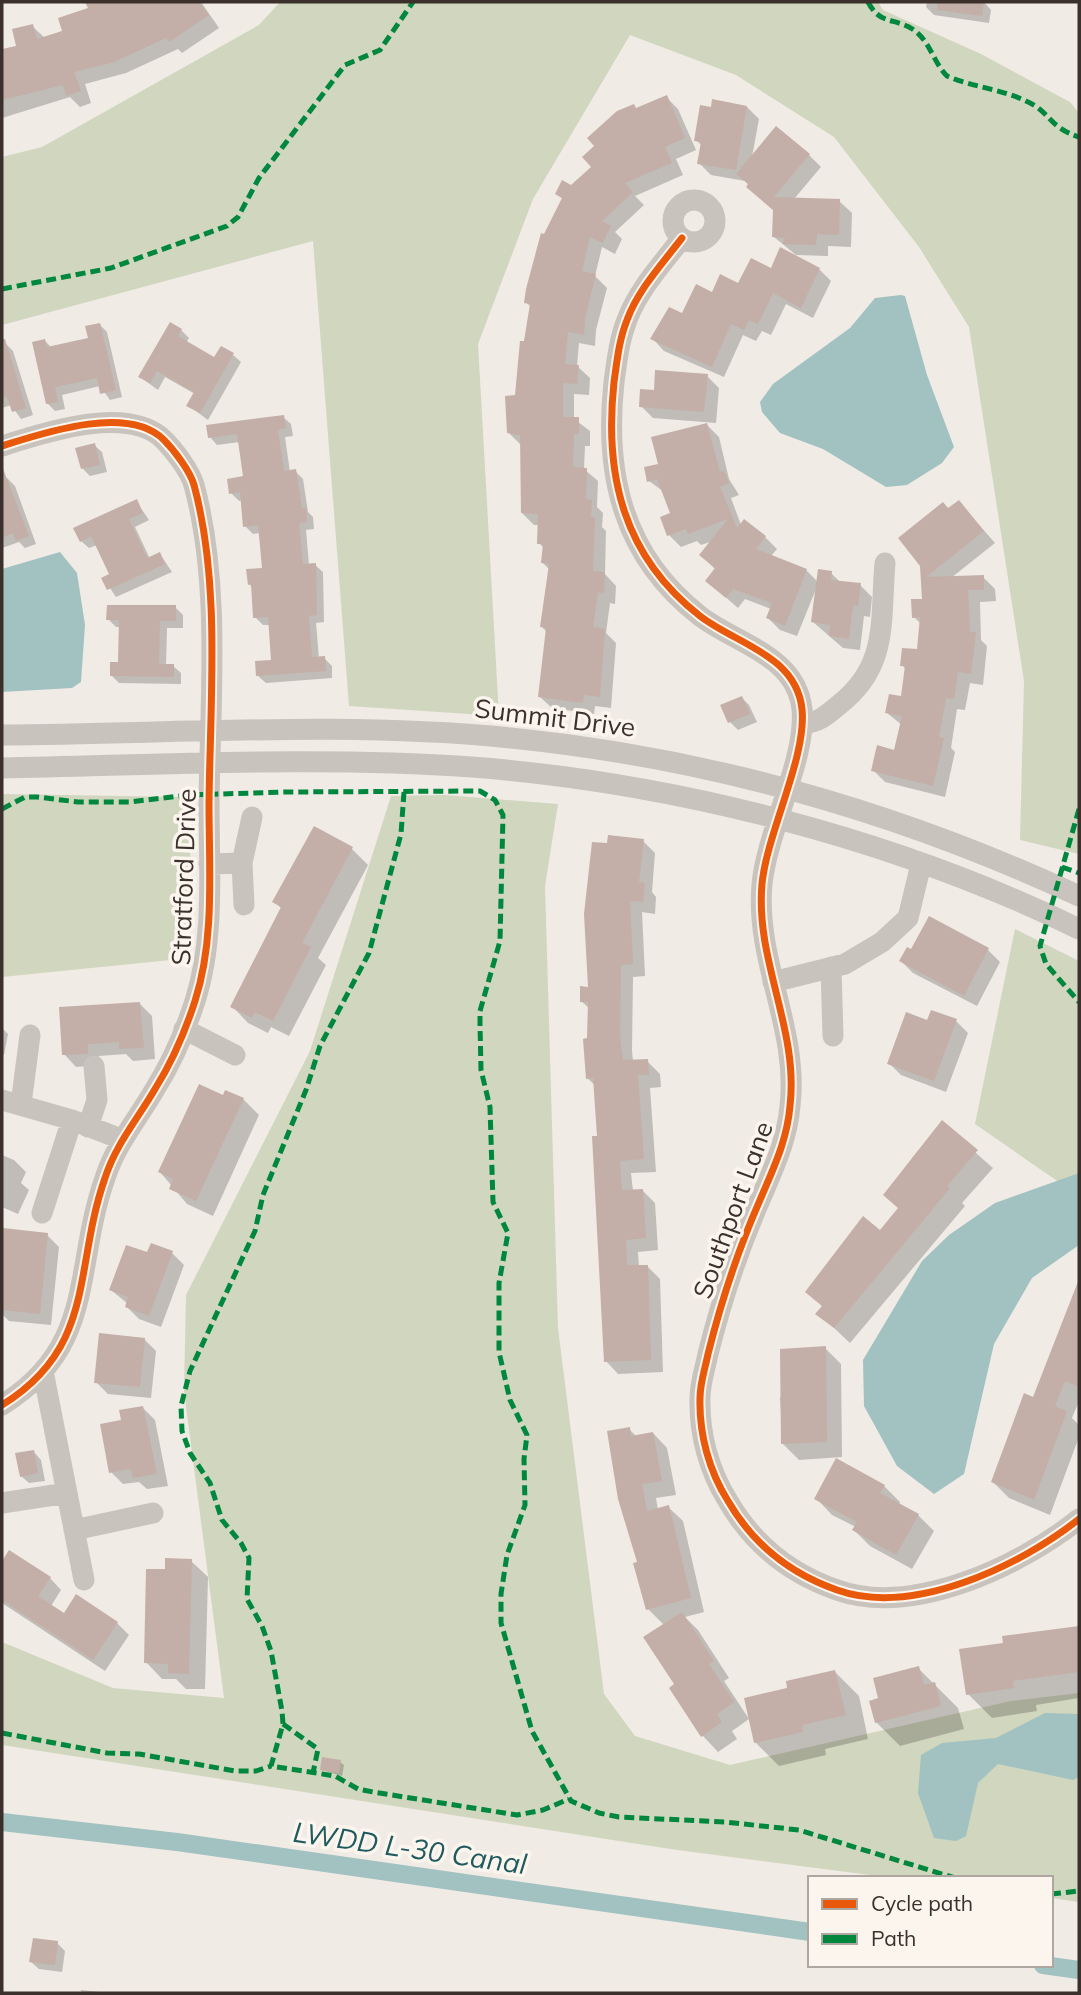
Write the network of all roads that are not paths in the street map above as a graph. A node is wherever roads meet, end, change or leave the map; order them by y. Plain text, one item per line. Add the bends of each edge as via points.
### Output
1 (682, 238) dead end
2 (2, 446) edge
3 (885, 563) dead end
4 (802, 724) junction
5 (210, 732) junction
6 (2, 735) edge
7 (210, 764) junction
8 (2, 768) edge
9 (787, 787) junction
10 (252, 817) dead end
11 (777, 819) junction
12 (209, 863) junction
13 (242, 863) junction
14 (921, 864) junction
15 (1079, 895) edge
16 (244, 905) dead end
17 (1079, 929) edge
18 (831, 967) junction
19 (773, 982) junction
20 (184, 1029) junction
21 (30, 1035) dead end
22 (833, 1037) dead end
23 (235, 1055) dead end
24 (94, 1066) dead end
25 (11, 1102) edge
26 (80, 1123) junction
27 (121, 1139) junction
28 (42, 1213) dead end
29 (43, 1371) junction
30 (2, 1405) edge
31 (67, 1493) junction
32 (2, 1503) edge
33 (153, 1513) dead end
34 (1079, 1519) edge
35 (74, 1530) junction
36 (84, 1580) dead end

1 - 4 street via 631,310 618,347 610,419 618,494 642,550 679,598 727,634 772,658 789,675 800,699
2 - 5 street, Stratford Drive via 36,435 114,422 140,427 163,439 193,481 204,533 211,608
3 - 4 street via 876,659 867,678 819,722
4 - 9 street, Southport Lane
5 - 6 street, Summit Drive
5 - 7 street, Stratford Drive
5 - 9 street, Summit Drive via 363,731 510,738 647,757
7 - 8 street
7 - 11 street via 472,767 584,781
7 - 12 street, Stratford Drive
9 - 11 street, Southport Lane
9 - 15 street, Summit Drive via 968,846
10 - 13 street
11 - 14 street
11 - 19 street, Southport Lane via 762,888 762,924
12 - 13 street
12 - 20 street, Stratford Drive via 207,957
13 - 16 street
14 - 17 street via 1016,898
14 - 18 street via 908,918 882,942
18 - 19 street
18 - 22 street
19 - 34 street, Southport Lane via 791,1052 790,1111 780,1157 735,1264 699,1395 706,1451 721,1491 774,1556 823,1585 874,1599 916,1595 960,1583 1042,1545
20 - 23 street
20 - 27 street, Stratford Drive via 156,1089
21 - 25 street
24 - 26 street via 97,1100
25 - 26 street
26 - 27 street
26 - 28 street
27 - 29 street, Stratford Drive via 94,1214 77,1312
29 - 30 street, Stratford Drive
29 - 31 street
31 - 32 street
31 - 35 street
33 - 35 street
35 - 36 street

